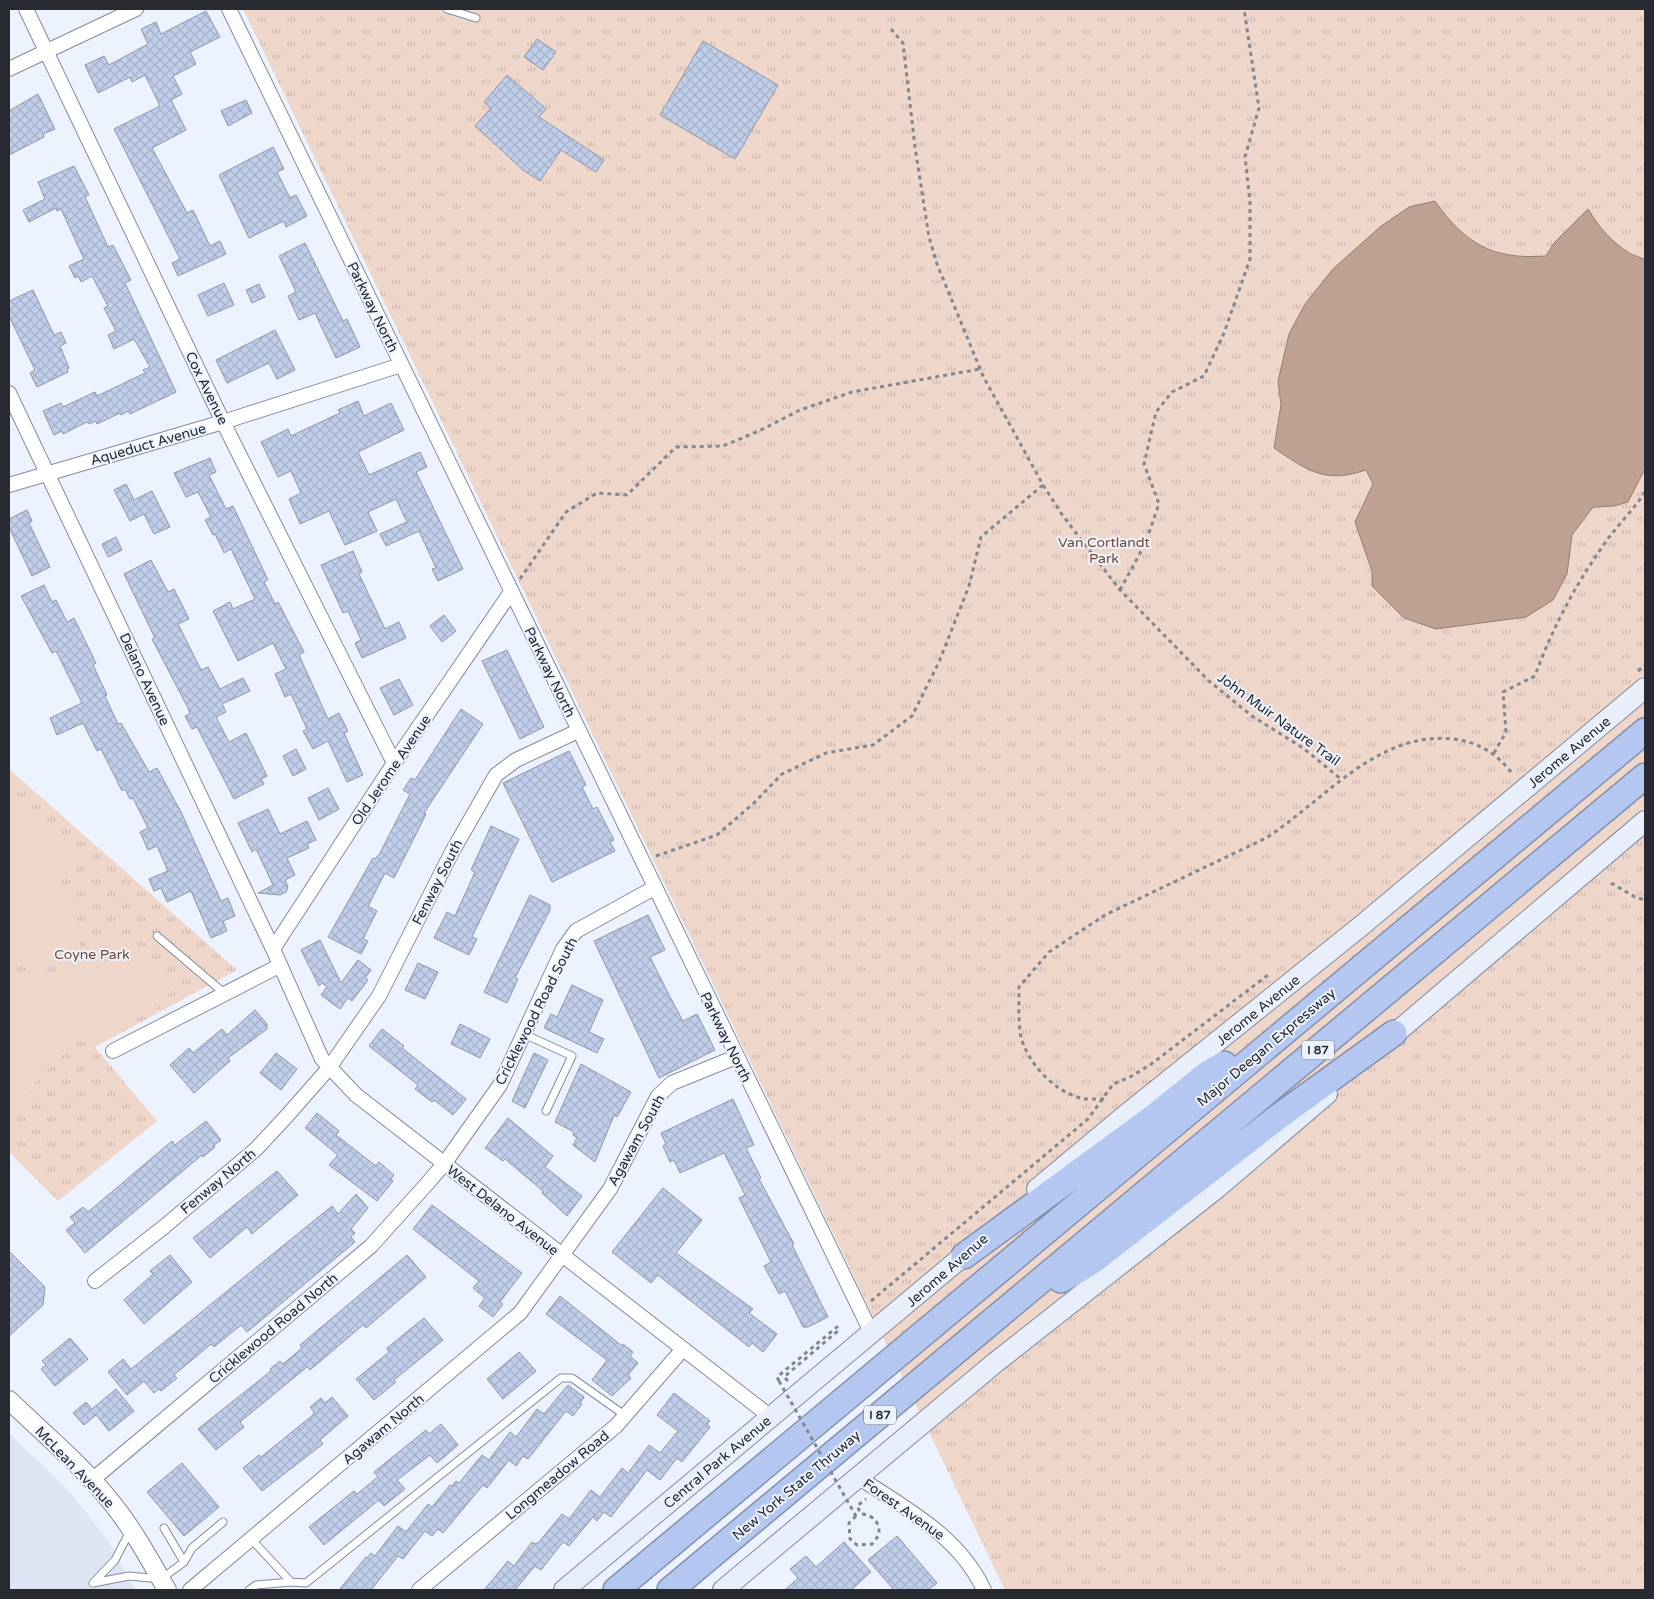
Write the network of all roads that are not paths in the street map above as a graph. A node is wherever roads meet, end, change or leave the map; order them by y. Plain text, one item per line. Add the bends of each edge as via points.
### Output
1 (26, 9) edge
2 (136, 9) edge
3 (229, 9) edge
4 (448, 9) edge
5 (476, 18) dead end
6 (47, 51) junction
7 (9, 69) edge
8 (401, 365) junction
9 (9, 393) edge
10 (223, 422) junction
11 (47, 473) junction
12 (9, 485) edge
13 (511, 592) junction
14 (1638, 683) edge
15 (578, 731) junction
16 (1645, 731) edge
17 (394, 763) junction
18 (1645, 776) edge
19 (1645, 821) edge
20 (654, 888) junction
21 (157, 936) dead end
22 (273, 949) junction
23 (279, 966) junction
24 (224, 993) junction
25 (1305, 1014) junction
26 (1394, 1033) junction
27 (524, 1034) junction
28 (113, 1051) dead end
29 (736, 1057) junction
30 (329, 1068) junction
31 (546, 1111) dead end
32 (444, 1164) junction
33 (562, 1255) junction
34 (964, 1256) junction
35 (95, 1281) dead end
36 (991, 1323) junction
37 (872, 1334) junction
38 (683, 1349) junction
39 (9, 1400) edge
40 (626, 1416) junction
41 (771, 1417) junction
42 (858, 1478) junction
43 (92, 1480) junction
44 (223, 1522) dead end
45 (164, 1528) dead end
46 (130, 1529) junction
47 (252, 1540) junction
48 (184, 1562) junction
49 (291, 1582) junction
50 (164, 1585) edge
51 (190, 1590) edge
52 (249, 1590) edge
53 (419, 1590) edge
54 (564, 1590) edge
55 (616, 1590) edge
56 (670, 1590) edge
57 (723, 1590) edge
58 (984, 1590) edge

1 - 6 street, Cox Avenue
2 - 6 street
3 - 8 street, Parkway North
4 - 5 lane
6 - 7 street
6 - 10 street, Cox Avenue
8 - 10 street, Aqueduct Avenue
8 - 13 street, Parkway North
9 - 11 street, Delano Avenue
10 - 11 street, Aqueduct Avenue
10 - 17 street, Cox Avenue
11 - 12 street, Aqueduct Avenue
11 - 22 street, Delano Avenue
13 - 15 street, Parkway North
13 - 17 street, Old Jerome Avenue
14 - 34 main road, Jerome Avenue via 1292,983 1080,1152
15 - 20 street, Parkway North
15 - 30 street, Fenway South via 516,760 496,775 452,852 379,996
16 - 25 highway, Major Deegan Expressway / I 87
17 - 22 street, Old Jerome Avenue
18 - 36 highway, I 87
19 - 26 main road
20 - 27 street, Cricklewood Road South via 576,931 563,949
20 - 29 street, Parkway North
21 - 24 lane
22 - 23 street, Delano Avenue
23 - 24 street
23 - 30 street, West Delano Avenue
24 - 28 street
25 - 34 highway via 1207,1074
25 - 55 highway, Major Deegan Expressway / I 87
26 - 36 highway via 1278,1117 1090,1263
26 - 42 main road via 1217,1188 1010,1351
27 - 31 lane via 572,1056
27 - 32 street, Cricklewood Road South via 500,1085
29 - 33 street, Agawam South via 672,1083 662,1091 610,1189
29 - 37 street, Parkway North
30 - 32 street, West Delano Avenue via 356,1095
30 - 35 street, Fenway North via 256,1150
32 - 33 street, West Delano Avenue
32 - 43 street, Cricklewood Road North via 371,1246
33 - 38 street, West Delano Avenue
33 - 47 street, Agawam North via 520,1313
34 - 37 main road, Jerome Avenue
36 - 56 highway, New York State Thruway / I 87
37 - 41 main road, Central Park Avenue
38 - 40 street, Longmeadow Road
38 - 41 street, West Delano Avenue
39 - 43 street, McLean Avenue
40 - 49 lane via 572,1378 561,1378 306,1583
40 - 53 street, Longmeadow Road
41 - 54 main road, Central Park Avenue
42 - 57 main road
42 - 58 street, Forest Avenue via 936,1529 955,1546
43 - 46 street, McLean Avenue
44 - 48 lane via 192,1548
45 - 48 lane
46 - 50 street, McLean Avenue
46 - 50 lane via 115,1560 93,1583 129,1576
47 - 49 lane
47 - 51 street, Agawam North
48 - 50 lane
49 - 52 lane via 256,1585

